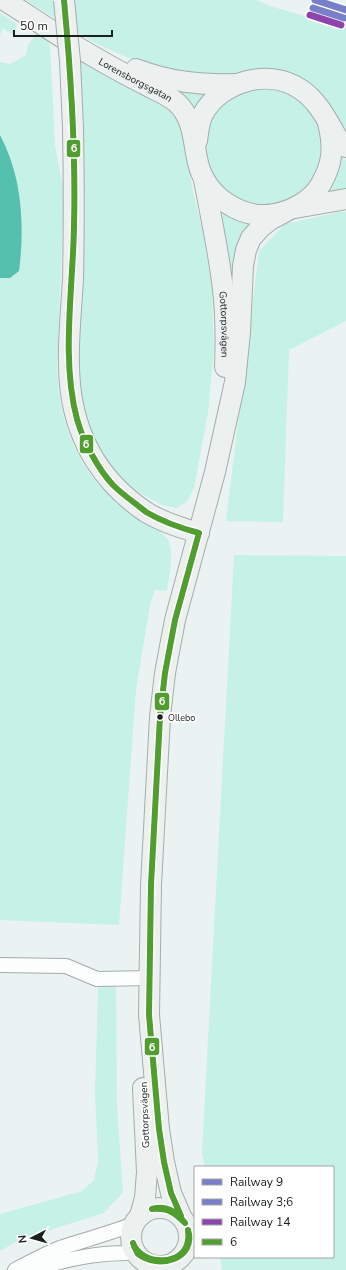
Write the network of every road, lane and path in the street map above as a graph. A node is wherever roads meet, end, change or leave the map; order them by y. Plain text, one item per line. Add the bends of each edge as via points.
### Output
1 (4, 0) edge
2 (64, 0) edge
3 (49, 29) junction
4 (238, 84) junction
5 (328, 123) junction
6 (346, 147) edge
7 (196, 151) junction
8 (204, 178) junction
9 (346, 199) edge
10 (290, 210) junction
11 (215, 472) junction
12 (199, 533) junction
13 (0, 965) edge
14 (150, 978) junction
15 (149, 1015) junction
16 (181, 1216) junction
17 (137, 1220) junction
18 (143, 1262) edge
19 (182, 1263) edge
20 (15, 1270) edge
21 (34, 1270) edge

1 - 3 street, Lorensborgsgatan
2 - 12 street, bridge via 73,128 74,226 69,345 71,393 77,420 82,438 97,466 121,492 146,512 172,525
3 - 4 street, Lorensborgsgatan via 92,51 150,74 194,84
3 - 7 street, Lorensborgsgatan via 177,103 188,117
4 - 5 street, Lorensborgsgatan via 266,78 293,84 314,101
4 - 7 street, Lorensborgsgatan via 217,96 202,115
5 - 6 street, Lorensborgsgatan
5 - 10 street, Lorensborgsgatan via 332,156 328,171 320,186 299,206
7 - 8 street, Lorensborgsgatan
8 - 10 street, Lorensborgsgatan via 222,200 247,213 264,216
8 - 11 street, Gottorpsvägen via 222,284 226,334 223,406
9 - 10 street, Lorensborgsgatan
10 - 11 street, Gottorpsvägen via 261,227 251,238 246,250 235,382
11 - 12 street, Gottorpsvägen
12 - 14 street, Gottorpsvägen via 175,620 160,717 151,885
13 - 14 street via 66,966 97,978
14 - 15 street, Gottorpsvägen
15 - 16 street, Gottorpsvägen via 164,1162 171,1192
15 - 17 street, Gottorpsvägen via 143,1043 147,1172 145,1198
16 - 17 street via 172,1210 160,1208 151,1209
16 - 19 street, Gottorpsvägen via 189,1234
17 - 18 street, Gottorpsvägen via 131,1234 131,1243
17 - 20 street via 116,1231 60,1248
18 - 19 street, Gottorpsvägen via 155,1266
18 - 21 street via 113,1252 68,1258

